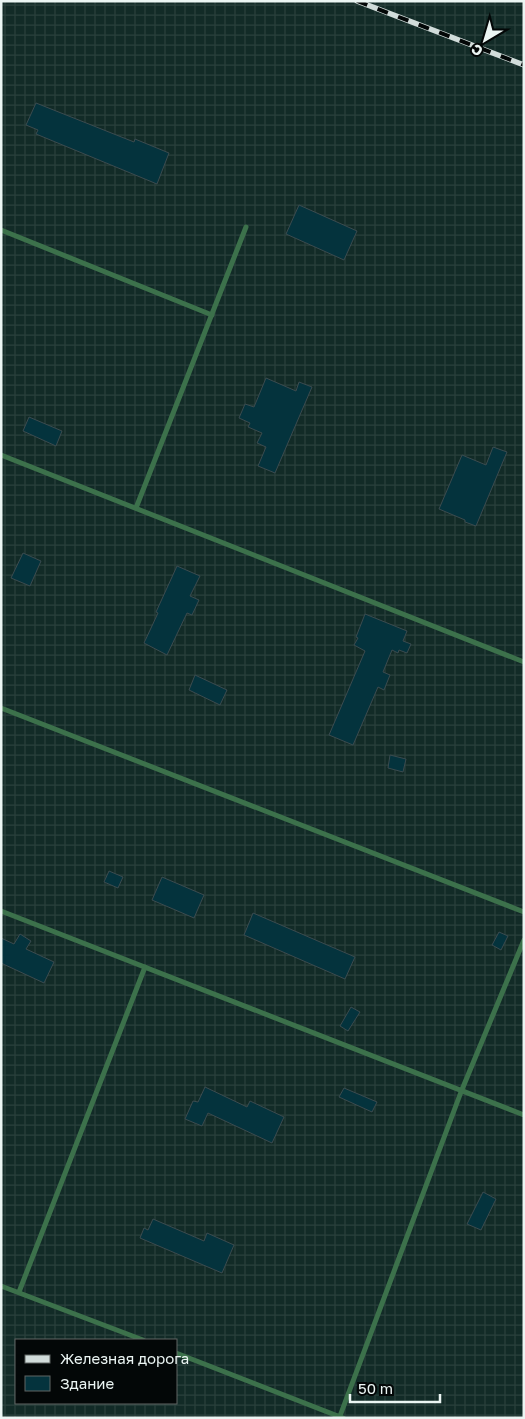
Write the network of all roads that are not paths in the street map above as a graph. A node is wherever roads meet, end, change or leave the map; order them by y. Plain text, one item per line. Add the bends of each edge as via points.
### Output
1 (246, 226) dead end
2 (1, 230) edge
3 (212, 315) junction
4 (1, 455) edge
5 (136, 508) junction
6 (524, 662) edge
7 (1, 708) edge
8 (1, 911) edge
9 (524, 912) edge
10 (524, 940) edge
11 (145, 967) junction
12 (461, 1092) junction
13 (524, 1115) edge
14 (1, 1286) edge
15 (18, 1292) junction
16 (140, 1339) edge
17 (178, 1354) edge
18 (341, 1417) edge

1 - 3 lane
2 - 3 lane
3 - 5 lane
4 - 5 lane
5 - 6 lane
7 - 9 lane
8 - 11 lane
10 - 12 lane
11 - 12 lane
11 - 15 lane
12 - 13 lane
12 - 18 lane
14 - 15 lane
15 - 16 lane
17 - 18 lane

